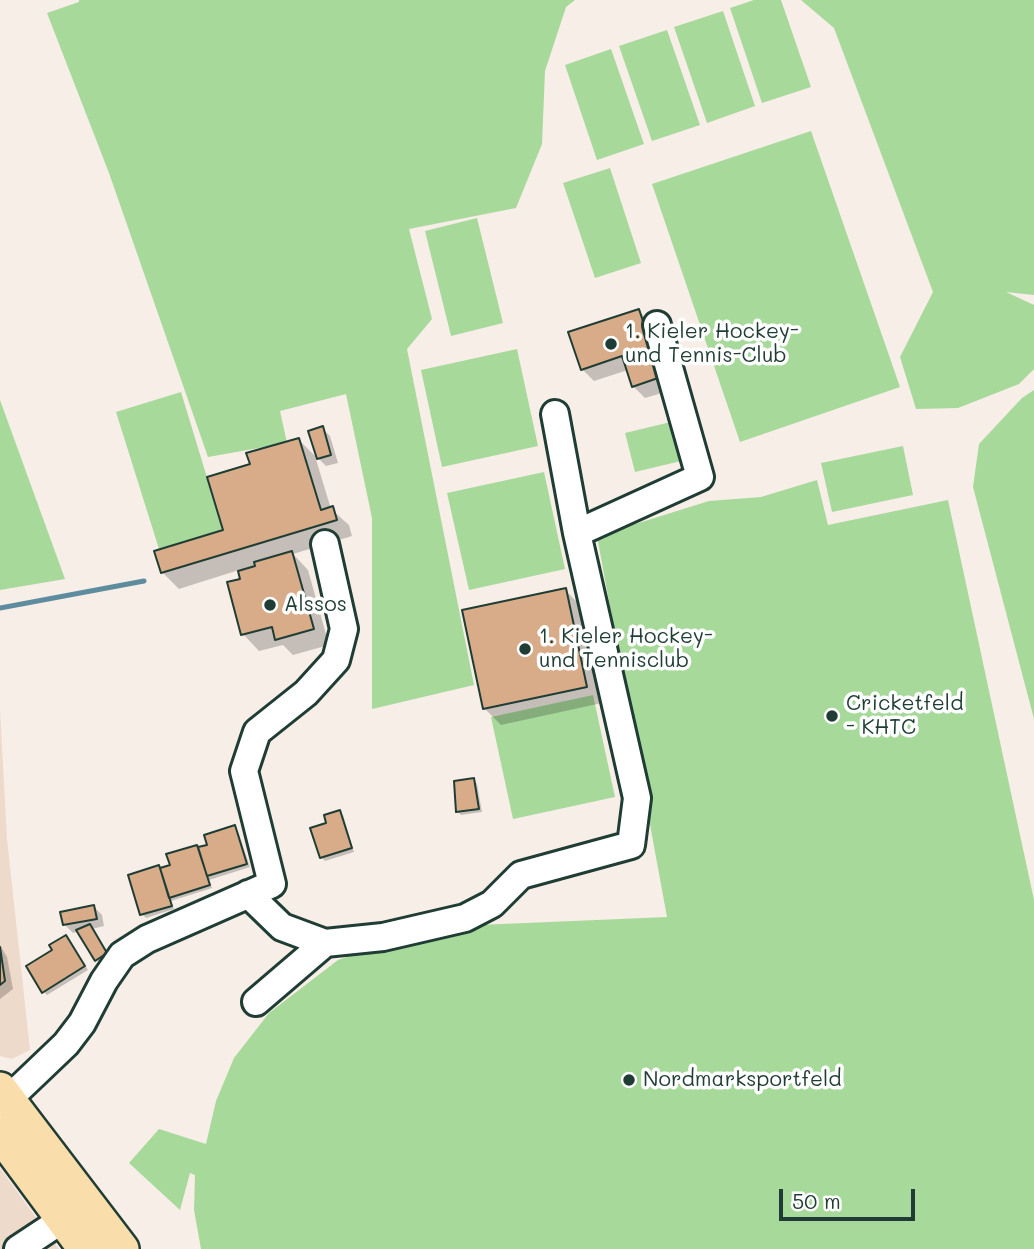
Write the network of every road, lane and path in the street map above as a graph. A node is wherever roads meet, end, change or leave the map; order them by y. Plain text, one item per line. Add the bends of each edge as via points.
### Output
1 (657, 326) dead end
2 (555, 414) dead end
3 (577, 533) junction
4 (325, 544) dead end
5 (248, 894) junction
6 (325, 943) junction
7 (256, 1002) dead end
8 (3, 1098) edge
9 (0, 1134) edge
10 (75, 1212) junction
11 (18, 1249) edge
12 (85, 1249) edge
13 (122, 1249) edge

1 - 3 street via 700,477
2 - 3 street
3 - 6 street via 637,798 631,845 521,875 492,904 465,918 383,937
4 - 5 street via 344,629 336,660 306,693 257,732 244,771 272,884
5 - 6 street via 282,927
5 - 8 street via 147,939 122,955 66,1044
6 - 7 street
8 - 10 main road
9 - 10 main road
10 - 11 street
10 - 12 main road
10 - 13 main road

